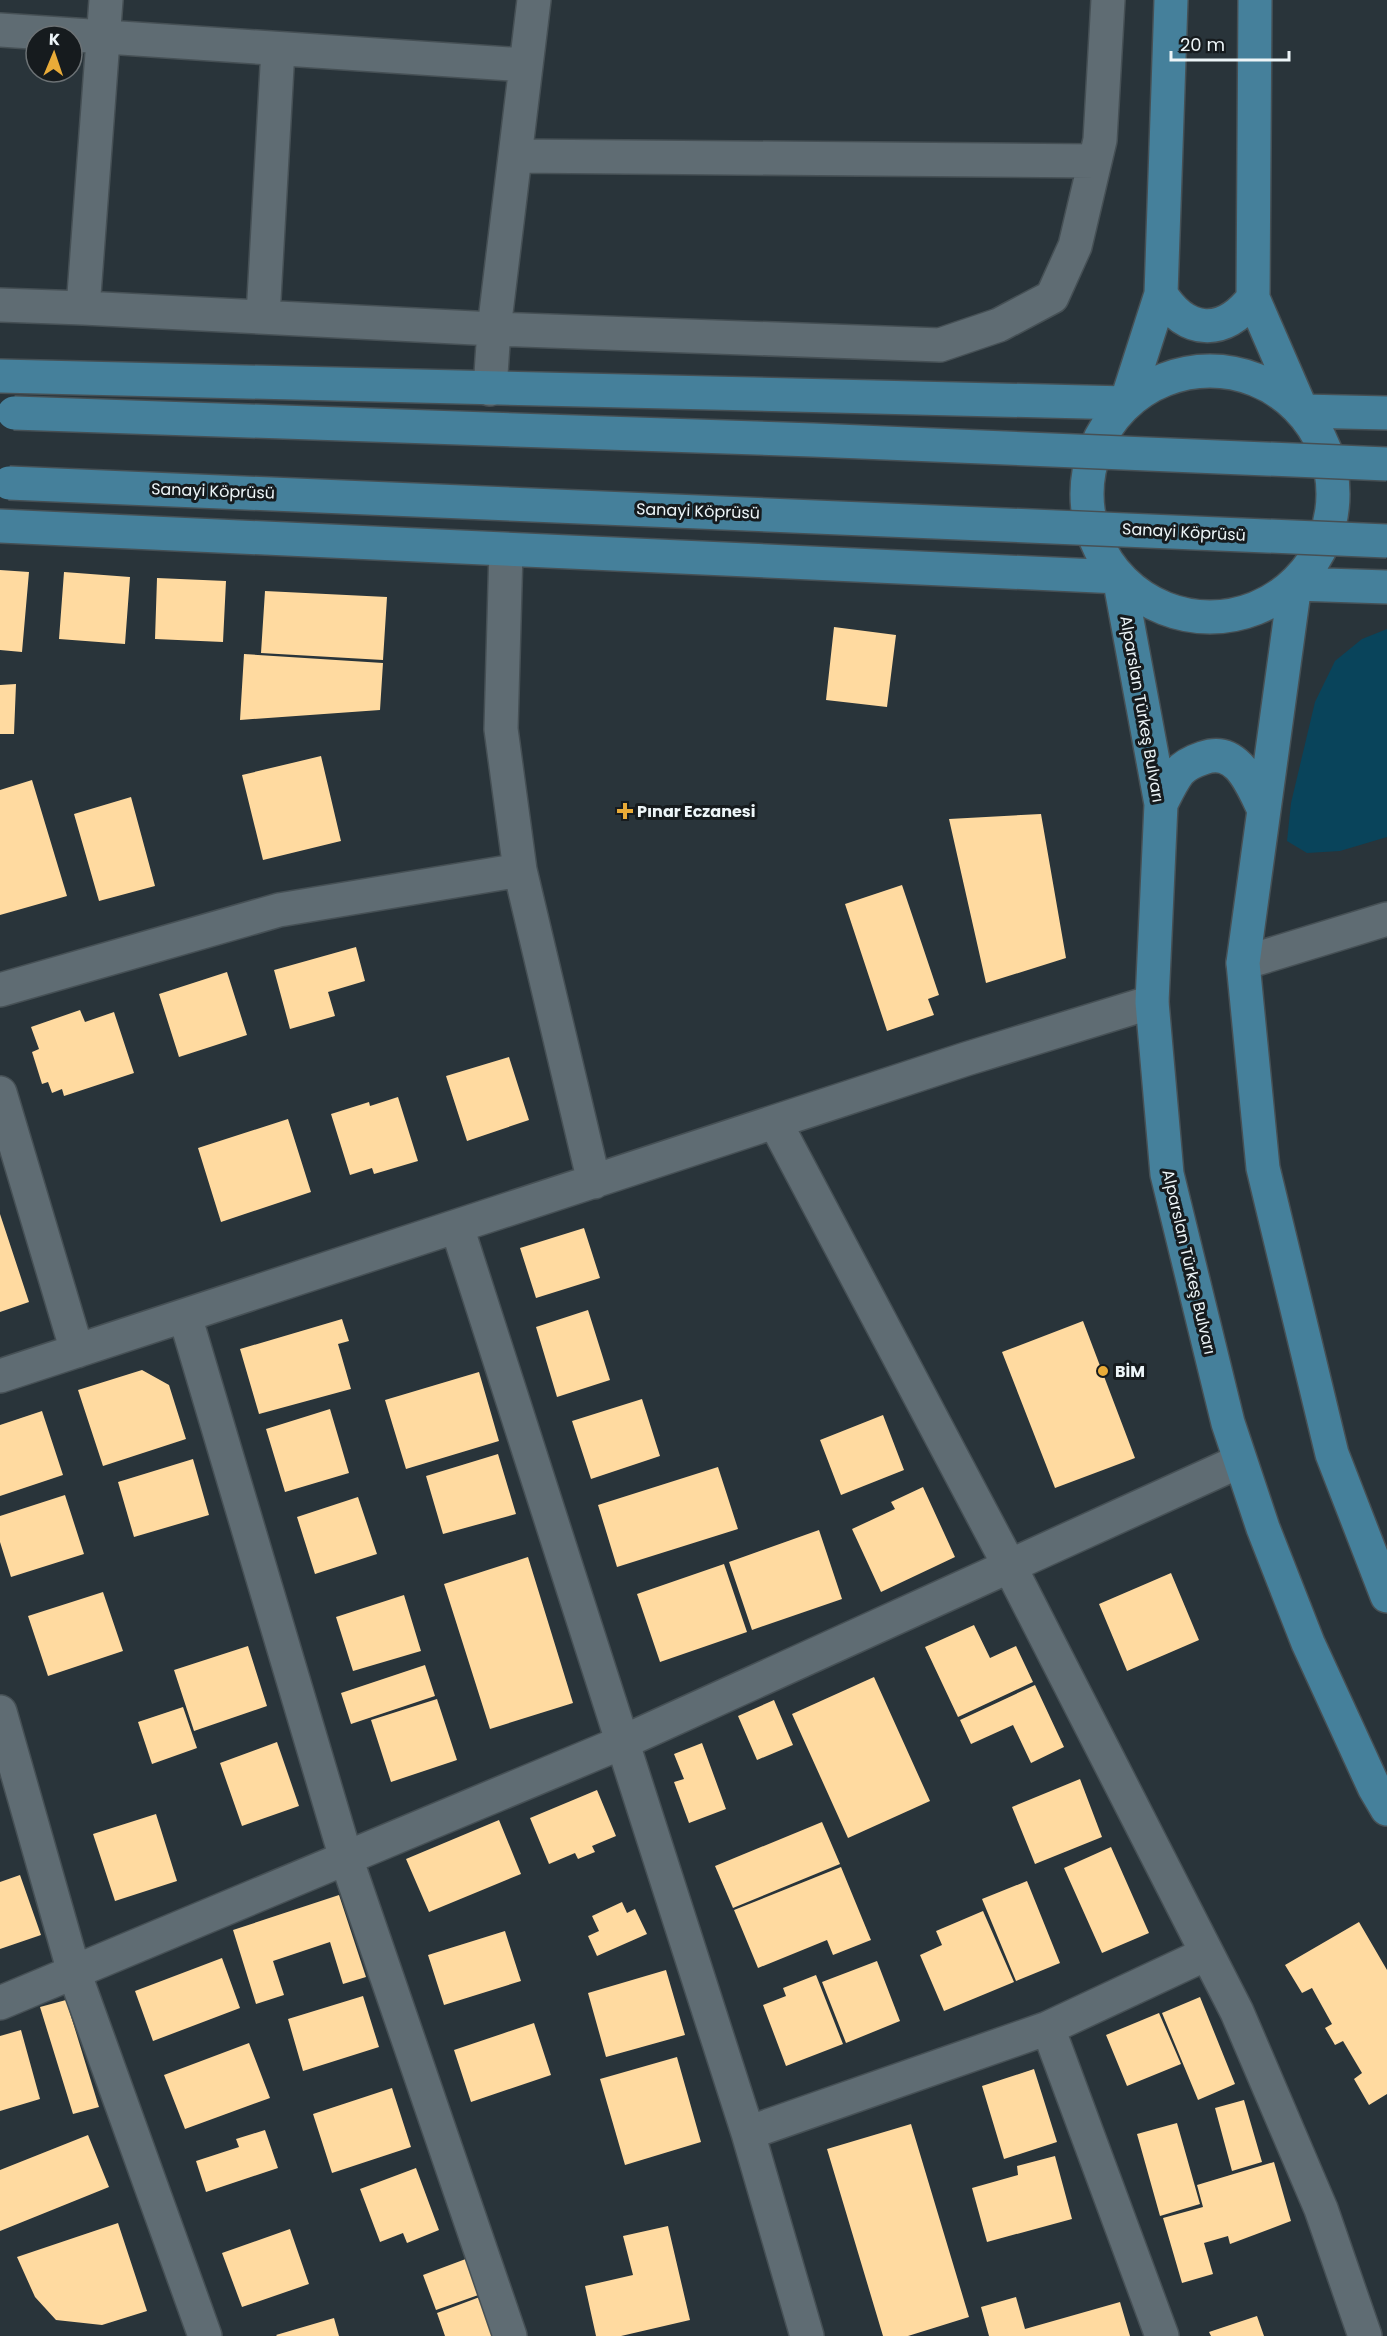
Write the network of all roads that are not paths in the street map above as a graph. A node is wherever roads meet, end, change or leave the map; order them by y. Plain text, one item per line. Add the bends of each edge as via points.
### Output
1 (106, 0) edge
2 (534, 0) edge
3 (1108, 0) edge
4 (1171, 0) edge
5 (1255, 0) edge
6 (0, 30) edge
7 (102, 37) junction
8 (278, 48) junction
9 (526, 65) junction
10 (516, 156) junction
11 (1095, 161) junction
12 (1161, 294) junction
13 (1252, 298) junction
14 (0, 305) edge
15 (83, 308) junction
16 (263, 317) junction
17 (494, 329) junction
18 (0, 376) edge
19 (490, 389) junction
20 (1126, 403) junction
21 (1302, 411) junction
22 (7, 412) edge
23 (1387, 413) edge
24 (1387, 464) edge
25 (5, 483) edge
26 (0, 526) edge
27 (1387, 542) edge
28 (506, 550) junction
29 (1119, 577) junction
30 (1295, 584) junction
31 (1387, 587) edge
32 (1161, 804) junction
33 (1263, 808) junction
34 (520, 870) junction
35 (1387, 919) edge
36 (1242, 963) junction
37 (0, 990) edge
38 (1152, 1002) junction
39 (0, 1093) edge
40 (775, 1122) junction
41 (12, 1178) edge
42 (594, 1182) junction
43 (457, 1227) junction
44 (185, 1316) junction
45 (78, 1351) junction
46 (0, 1376) edge
47 (1240, 1461) junction
48 (1009, 1565) junction
49 (1387, 1596) edge
50 (0, 1712) edge
51 (623, 1742) junction
52 (1387, 1809) edge
53 (346, 1858) junction
54 (1206, 1954) junction
55 (74, 1972) junction
56 (0, 2002) edge
57 (1048, 2028) junction
58 (748, 2133) junction
59 (205, 2336) edge
60 (510, 2336) edge
61 (807, 2336) edge
62 (1162, 2336) edge
63 (1365, 2336) edge

1 - 7 street
2 - 9 street
3 - 11 street via 1100,140
4 - 12 main road
5 - 13 main road
6 - 7 street
7 - 8 street
7 - 15 street
8 - 9 street
8 - 16 street
9 - 10 street
10 - 11 street
10 - 17 street
11 - 17 street via 1075,246 1052,297 999,324 940,345
12 - 13 main road via 1182,319 1209,327 1234,318
12 - 20 main road
13 - 21 main road
14 - 15 street
15 - 16 street
16 - 17 street
17 - 19 street
18 - 19 main road
19 - 20 main road
20 - 21 main road via 1158,381 1196,371 1235,372 1272,386
20 - 29 main road via 1102,434 1089,470 1087,508 1098,544
21 - 23 main road
21 - 30 main road via 1323,442 1334,479 1333,508 1319,554
22 - 24 main road, bridge
25 - 27 main road, Sanayi Köprüsü, bridge
26 - 28 main road
28 - 29 main road
28 - 34 street via 501,729
29 - 30 main road via 1149,601 1186,615 1225,616 1263,606
29 - 32 main road, Alparslan Türkeş Bulvarı
30 - 31 main road
30 - 33 main road
32 - 33 main road via 1179,772 1193,761 1214,754 1232,759 1248,777
32 - 38 main road, Alparslan Türkeş Bulvarı
33 - 36 main road
34 - 37 street via 279,910
34 - 42 street
35 - 36 street
36 - 49 main road via 1263,1168 1332,1454
38 - 40 street
38 - 47 main road, Alparslan Türkeş Bulvarı via 1167,1174 1227,1423
39 - 41 street
40 - 42 street
40 - 48 street
41 - 45 street
42 - 43 street
43 - 44 street
43 - 51 street
44 - 45 street
44 - 53 street
45 - 46 street
47 - 48 street
47 - 52 main road, Alparslan Türkeş Bulvarı via 1308,1643
48 - 51 street
48 - 54 street
50 - 55 street
51 - 53 street
51 - 58 street
53 - 55 street
53 - 60 street
54 - 57 street
54 - 63 street via 1237,2012 1321,2209
55 - 56 street
55 - 59 street
57 - 58 street
57 - 62 street
58 - 61 street

